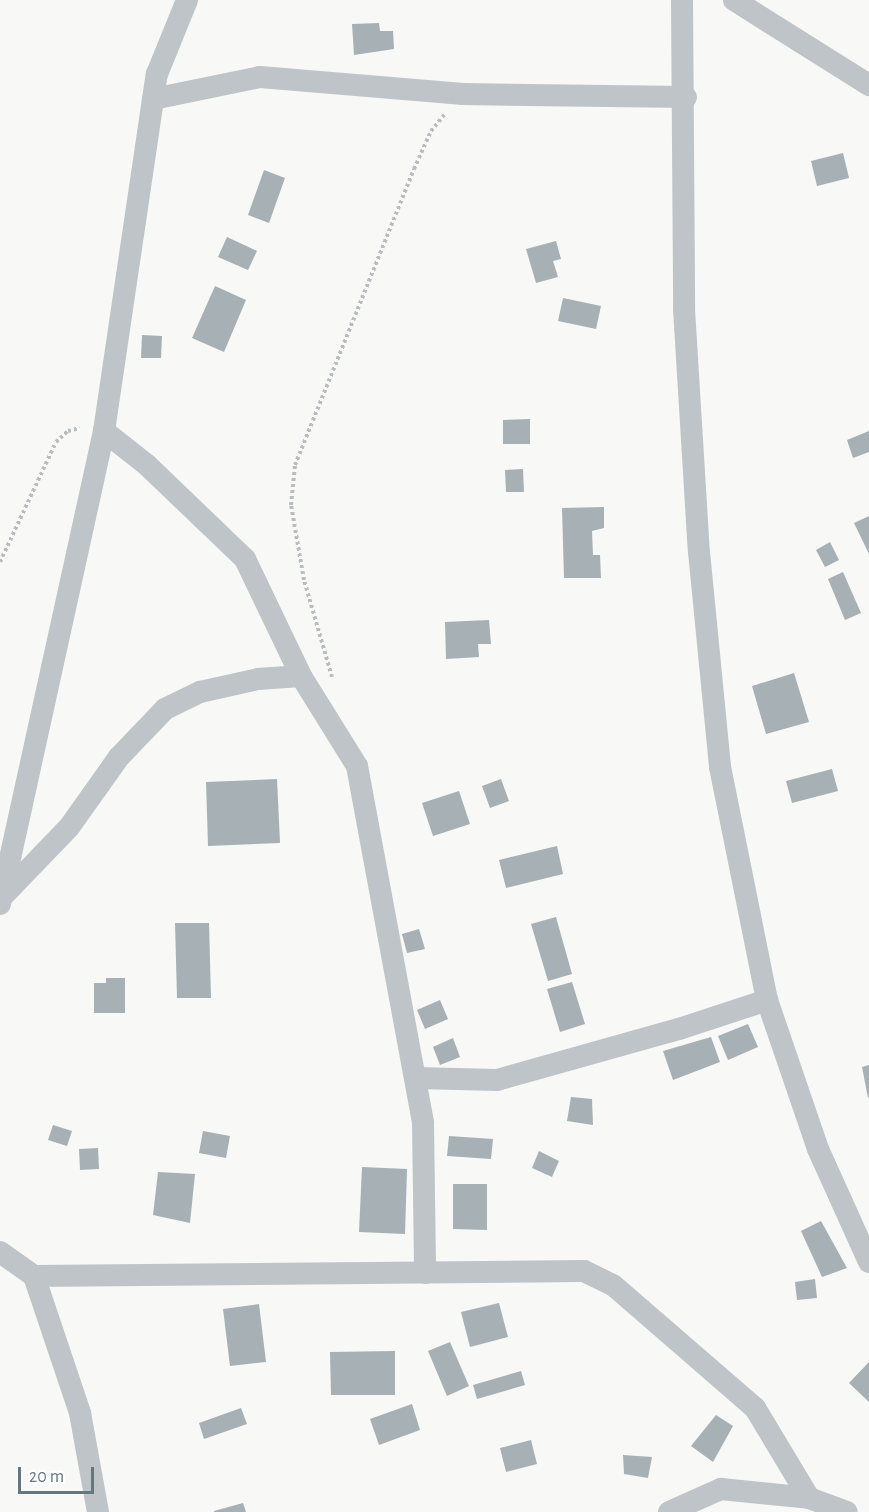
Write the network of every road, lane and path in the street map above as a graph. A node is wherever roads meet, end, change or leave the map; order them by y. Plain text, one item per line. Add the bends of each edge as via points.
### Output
1 (187, 0) edge
2 (682, 0) edge
3 (734, 0) edge
4 (869, 85) edge
5 (463, 94) junction
6 (686, 97) junction
7 (153, 99) junction
8 (104, 431) junction
9 (0, 562) edge
10 (302, 676) junction
11 (336, 689) dead end
12 (1, 901) edge
13 (767, 1000) junction
14 (416, 1078) junction
15 (0, 1252) edge
16 (869, 1262) edge
17 (425, 1273) junction
18 (34, 1276) junction
19 (809, 1498) junction
20 (98, 1512) edge
21 (669, 1512) edge
22 (847, 1512) edge

1 - 7 street via 157,74
2 - 6 street
3 - 4 street
5 - 6 street
5 - 7 street via 260,77
5 - 11 path via 430,131 295,465 291,505 304,580
6 - 13 street via 684,309 699,552 720,767
7 - 8 street
8 - 9 path via 84,426 68,431 56,442
8 - 10 street via 147,465 245,560
8 - 12 street
10 - 12 street via 258,679 201,692 165,709 119,757 70,826
10 - 14 street via 357,766
13 - 14 street via 497,1080
13 - 16 street via 818,1149
14 - 17 street via 425,1158
15 - 18 street
17 - 18 street
17 - 19 street via 584,1271 613,1284 754,1408
18 - 20 street via 80,1413
19 - 21 street via 721,1489
19 - 22 street

